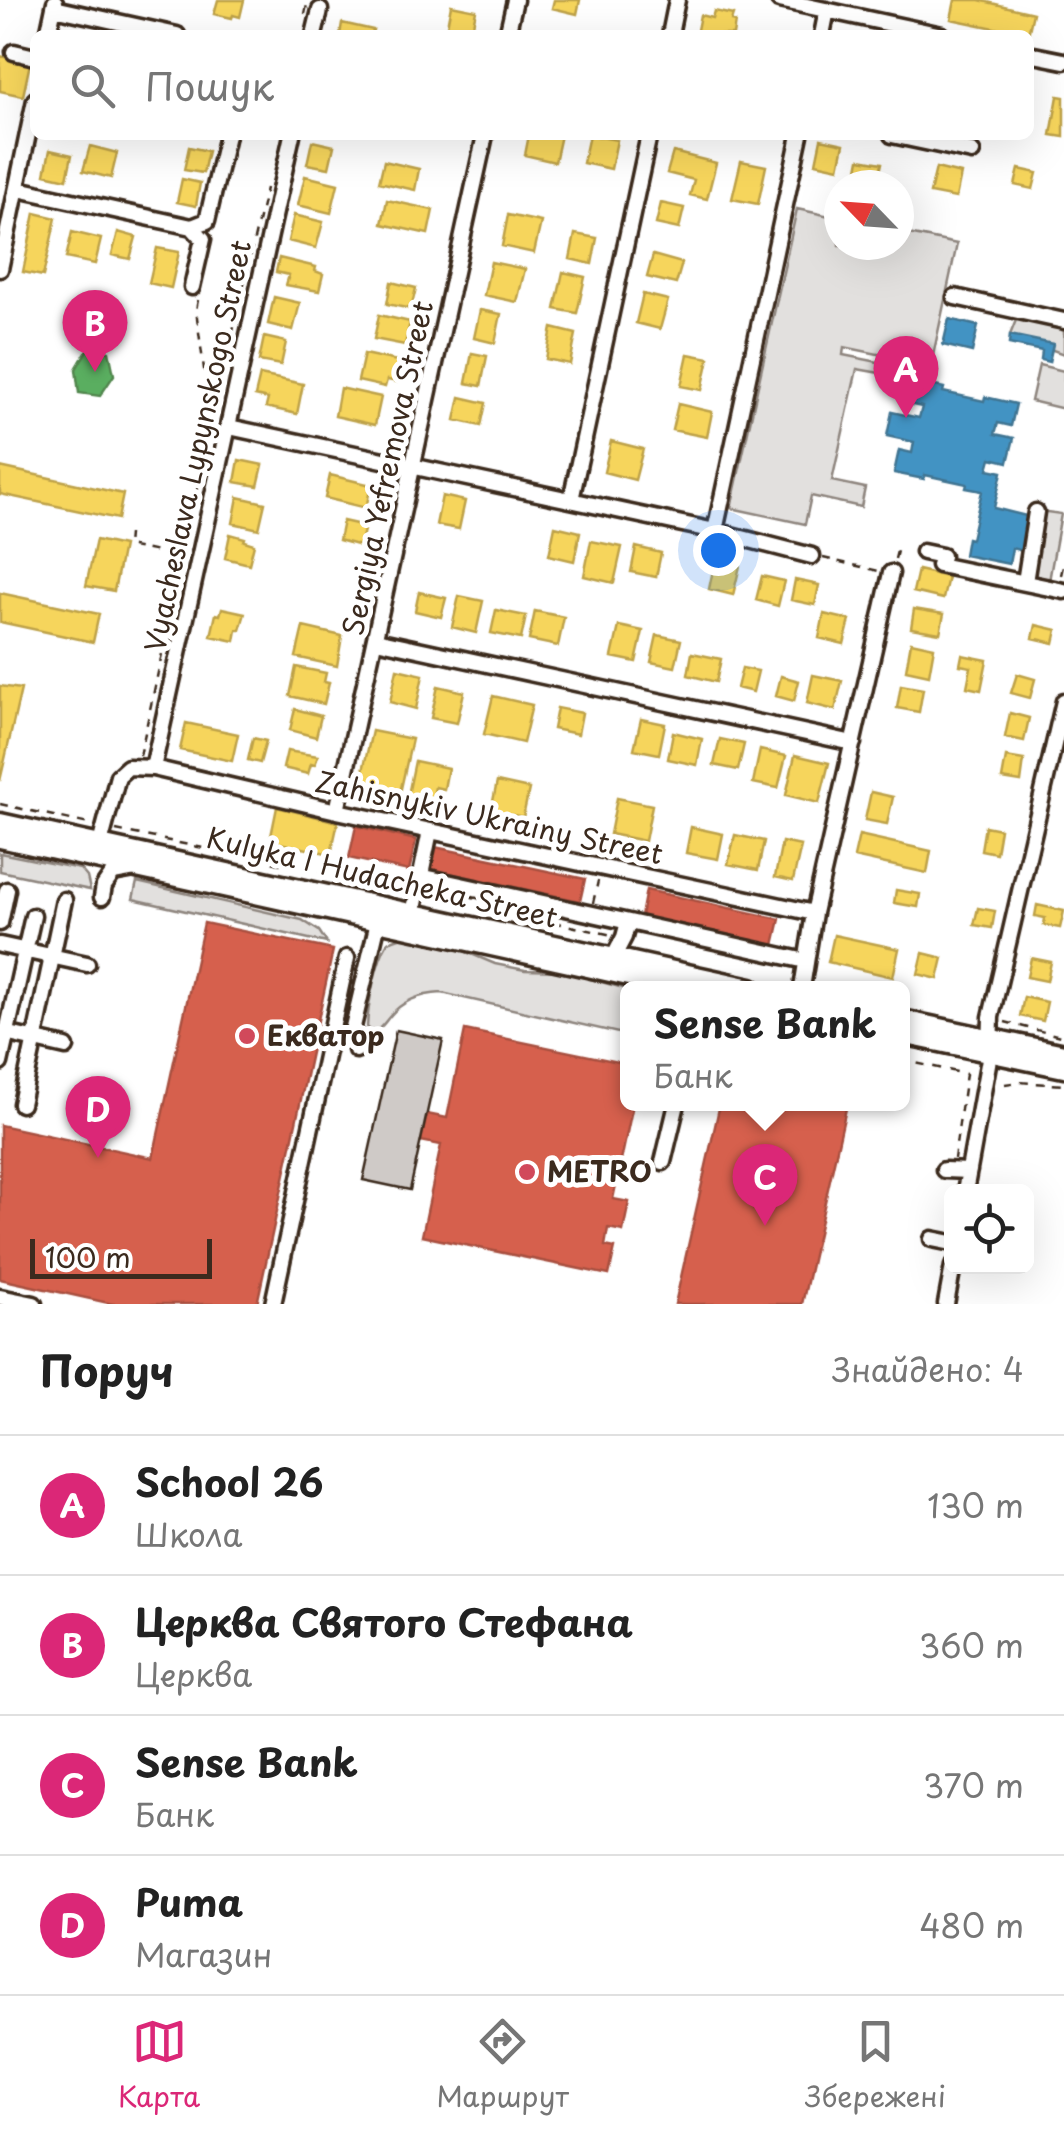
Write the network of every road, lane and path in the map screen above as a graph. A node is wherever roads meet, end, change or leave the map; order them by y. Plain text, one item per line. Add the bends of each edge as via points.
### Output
1 (514, 0) edge
2 (677, 0) edge
3 (779, 0) edge
4 (55, 4) edge
5 (320, 10) dead end
6 (827, 10) junction
7 (49, 30) edge
8 (156, 30) edge
9 (315, 30) edge
10 (508, 30) edge
11 (671, 30) edge
12 (823, 30) edge
13 (919, 30) edge
14 (14, 52) dead end
15 (1034, 55) edge
16 (30, 57) edge
17 (1064, 61) edge
18 (30, 126) edge
19 (226, 140) edge
20 (291, 140) edge
21 (485, 140) edge
22 (647, 140) edge
23 (799, 140) edge
24 (916, 140) edge
25 (972, 152) dead end
26 (18, 189) junction
27 (265, 191) dead end
28 (192, 227) junction
29 (0, 269) edge
30 (196, 289) joint
31 (956, 296) dead end
32 (1064, 322) edge
33 (214, 417) junction
34 (229, 427) junction
35 (414, 468) junction
36 (571, 500) junction
37 (1036, 512) dead end
38 (715, 532) junction
39 (128, 534) dead end
40 (923, 552) dead end
41 (812, 556) joint
42 (183, 558) junction
43 (1064, 562) edge
44 (892, 573) joint
45 (1025, 582) junction
46 (1061, 591) edge
47 (376, 640) junction
48 (1064, 701) edge
49 (852, 743) junction
50 (145, 768) junction
51 (0, 804) edge
52 (337, 811) junction
53 (0, 822) edge
54 (430, 831) junction
55 (102, 836) junction
56 (0, 838) edge
57 (601, 867) junction
58 (139, 869) junction
59 (420, 876) junction
60 (7, 890) dead end
61 (417, 892) junction
62 (102, 897) dead end
63 (64, 900) dead end
64 (814, 913) junction
65 (413, 914) junction
66 (590, 914) junction
67 (34, 916) dead end
68 (378, 922) junction
69 (0, 924) edge
70 (626, 930) junction
71 (0, 945) edge
72 (25, 951) junction
73 (52, 956) junction
74 (346, 958) dead end
75 (613, 958) junction
76 (806, 961) junction
77 (86, 964) dead end
78 (652, 981) edge
79 (719, 981) edge
80 (803, 981) edge
81 (999, 1020) dead end
82 (910, 1022) edge
83 (3, 1032) edge
84 (910, 1035) edge
85 (1064, 1037) edge
86 (36, 1040) junction
87 (990, 1046) junction
88 (66, 1047) dead end
89 (356, 1050) dead end
90 (1064, 1054) edge
91 (910, 1062) edge
92 (0, 1064) edge
93 (1064, 1068) edge
94 (1005, 1084) dead end
95 (1064, 1085) edge
96 (21, 1104) dead end
97 (675, 1111) edge
98 (663, 1162) dead end
99 (949, 1165) joint
100 (969, 1171) junction
101 (967, 1184) edge
102 (932, 1240) dead end
103 (944, 1242) edge
104 (952, 1274) edge
105 (0, 1297) edge
106 (34, 1304) edge
107 (272, 1304) edge
108 (946, 1304) edge

1 - 10 street
2 - 11 street
3 - 6 street
4 - 7 street
4 - 8 street
5 - 9 street
6 - 12 street
6 - 13 street
14 - 16 street
15 - 17 street
18 - 26 street
19 - 28 street via 207,221
20 - 34 street, Vyacheslava Lypynskogo Street
21 - 35 street, Sergiya Yefremova Street
22 - 36 street
23 - 38 street
24 - 25 street
26 - 28 street
26 - 29 street
27 - 33 path
28 - 30 street via 203,239
30 - 33 path
31 - 32 street
33 - 42 path
34 - 35 street
34 - 50 street, Vyacheslava Lypynskogo Street
35 - 36 street
35 - 47 street, Sergiya Yefremova Street
36 - 38 street
37 - 45 street
38 - 41 street
39 - 42 path via 127,546
40 - 45 street via 942,556 940,564
41 - 44 path
42 - 50 path
43 - 46 path
44 - 49 street
45 - 46 street
47 - 49 street
47 - 52 street, Sergiya Yefremova Street
48 - 87 street via 991,1017
49 - 64 street
50 - 52 street, Zahisnykiv Ukrainy Street
50 - 55 street via 128,767 118,776
51 - 55 path
52 - 54 street, Zahisnykiv Ukrainy Street
53 - 55 main road, Kulyka I Hudacheka Street
54 - 57 street, Zahisnykiv Ukrainy Street
54 - 59 street
55 - 61 path
55 - 65 main road, Kulyka I Hudacheka Street
56 - 58 main road, Kulyka I Hudacheka Street
57 - 64 street, Zahisnykiv Ukrainy Street
57 - 66 path
58 - 62 street via 112,873
58 - 68 main road, Kulyka I Hudacheka Street
59 - 61 street
59 - 66 street
60 - 69 street
61 - 65 street
61 - 70 path
63 - 73 street
64 - 76 street
65 - 75 main road, Kulyka I Hudacheka Street
66 - 70 street
67 - 72 street
68 - 78 main road, Kulyka I Hudacheka Street
68 - 89 street via 353,1027
70 - 75 street
70 - 76 street
71 - 72 street
72 - 73 street
72 - 83 street
73 - 77 street
73 - 86 street
74 - 107 street
75 - 79 main road, Kulyka I Hudacheka Street
76 - 80 street
81 - 85 path
82 - 87 main road
83 - 86 street
83 - 92 street
84 - 87 main road
86 - 88 street
86 - 96 street
87 - 90 main road
87 - 93 main road
87 - 100 street
91 - 99 path via 966,1074
94 - 95 path
97 - 98 street
99 - 100 street
100 - 101 street
102 - 103 street
104 - 108 street
105 - 106 street

